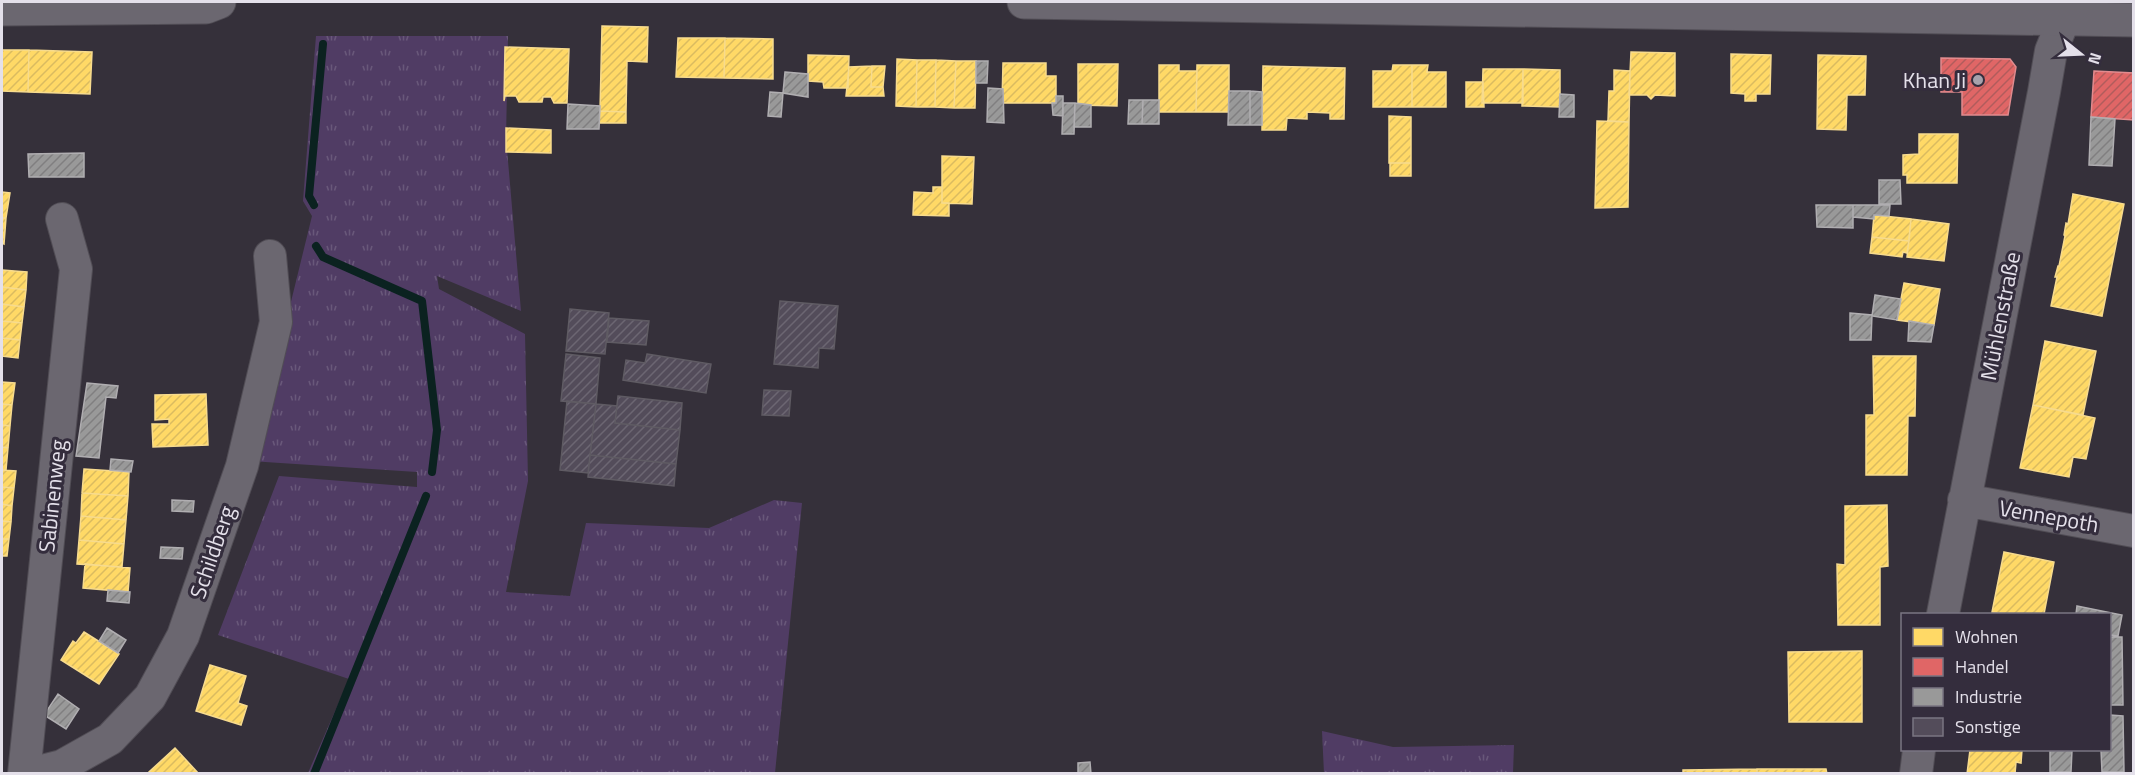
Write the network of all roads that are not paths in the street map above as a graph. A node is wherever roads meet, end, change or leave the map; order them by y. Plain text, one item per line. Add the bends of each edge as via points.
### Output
1 (219, 2) edge
2 (1024, 2) edge
3 (1302, 4) edge
4 (2, 9) edge
5 (2068, 10) edge
6 (2133, 20) edge
7 (62, 219) dead end
8 (270, 256) dead end
9 (1964, 500) junction
10 (2133, 531) edge
11 (1943, 613) edge
12 (1919, 751) edge
13 (24, 774) edge
14 (30, 774) edge
15 (1916, 774) edge

1 - 4 main road via 206,7
2 - 3 main road
3 - 5 main road
5 - 6 main road
5 - 9 street, Mühlenstraße via 2050,51
7 - 13 street, Sabinenweg via 76,269
8 - 14 street, Schildberg via 276,322 242,466 183,636 150,697 110,739 62,766
9 - 10 street, Vennepoth
9 - 11 street, Mühlenstraße
12 - 15 street

